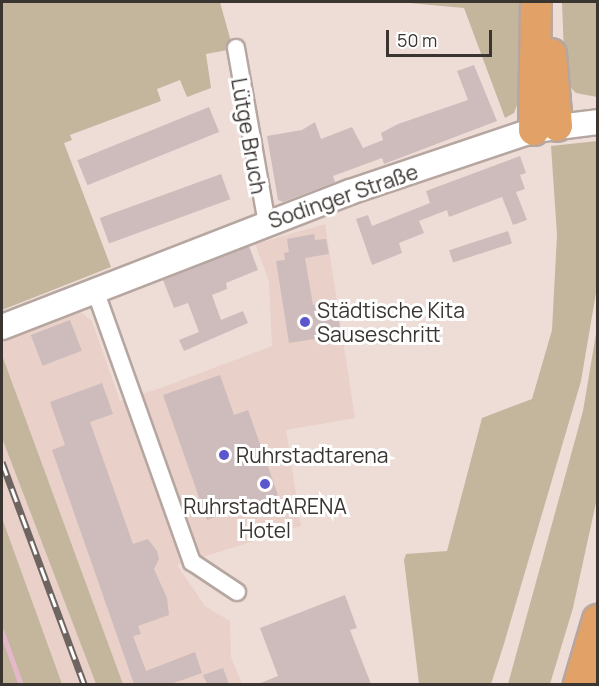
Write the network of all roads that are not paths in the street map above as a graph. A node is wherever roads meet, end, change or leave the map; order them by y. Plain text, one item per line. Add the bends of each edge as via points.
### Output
1 (536, 2) edge
2 (550, 2) edge
3 (236, 48) dead end
4 (597, 122) edge
5 (546, 128) junction
6 (267, 223) junction
7 (95, 290) junction
8 (2, 327) edge
9 (237, 592) dead end
10 (597, 620) edge
11 (579, 684) edge

1 - 5 highway
2 - 5 highway
3 - 6 street, Lütge Bruch
4 - 5 street, Sodinger Straße
5 - 6 street, Sodinger Straße
6 - 7 street, Sodinger Straße
7 - 8 street, Sodinger Straße
7 - 9 street via 192,562
10 - 11 highway

